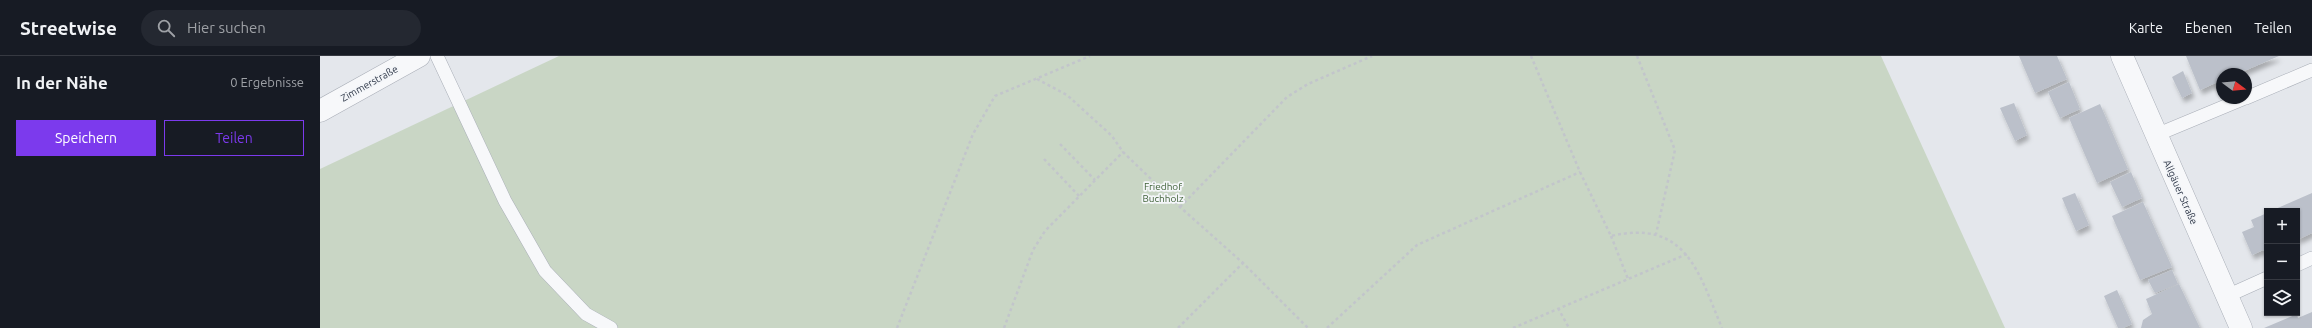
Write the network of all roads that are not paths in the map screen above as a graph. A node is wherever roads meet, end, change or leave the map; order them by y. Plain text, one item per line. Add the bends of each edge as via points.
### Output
1 (419, 56) edge
2 (437, 56) edge
3 (2122, 56) edge
4 (2312, 70) edge
5 (2252, 95) edge
6 (2231, 104) edge
7 (320, 111) edge
8 (2156, 135) junction
9 (2312, 258) edge
10 (2300, 264) edge
11 (2264, 279) edge
12 (2227, 296) junction
13 (611, 328) edge
14 (2241, 328) edge

1 - 7 street, Zimmerstraße
2 - 13 lane via 505,201 545,271 586,314
3 - 8 street, Allgäuer Straße
4 - 5 lane
6 - 8 lane
8 - 12 street, Allgäuer Straße
9 - 10 lane
11 - 12 lane
12 - 14 street, Allgäuer Straße

